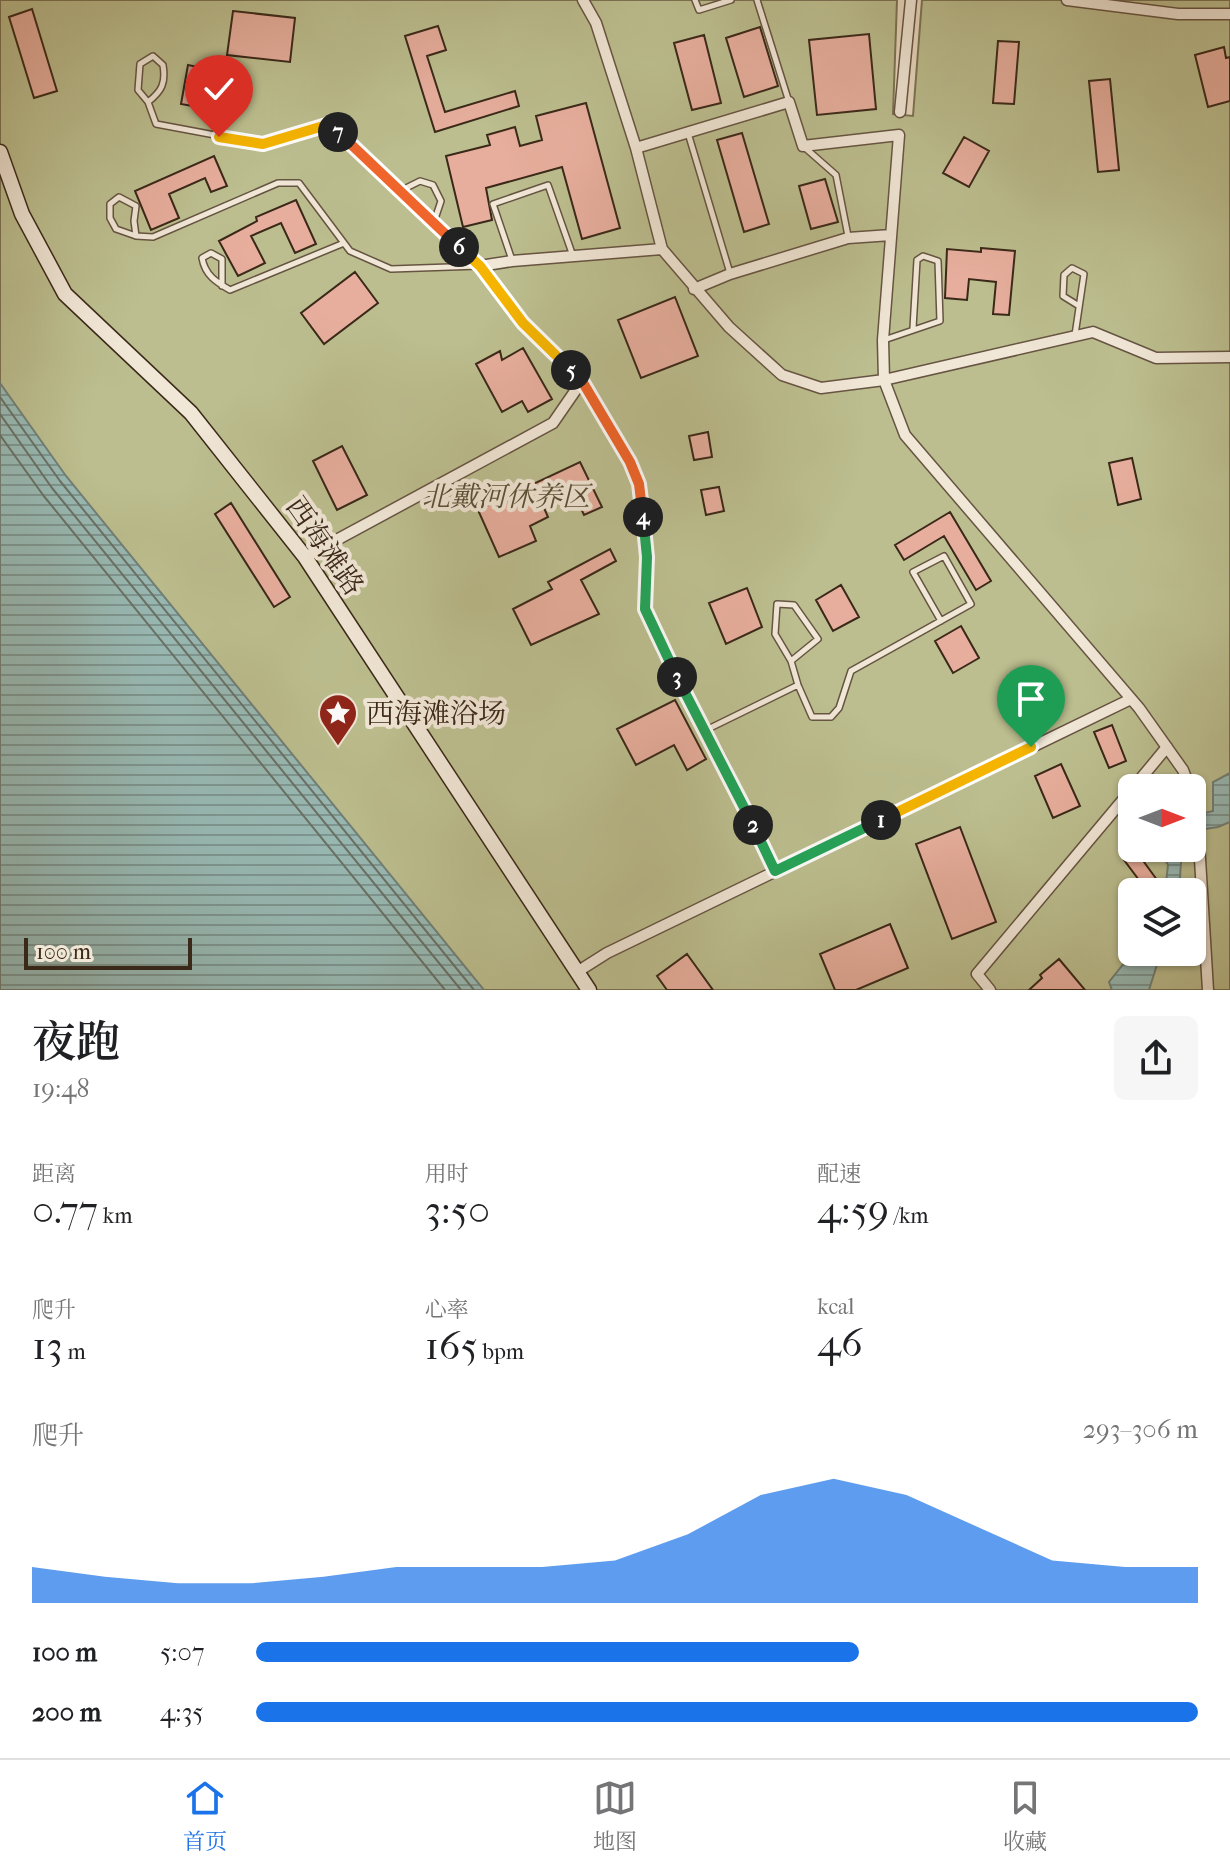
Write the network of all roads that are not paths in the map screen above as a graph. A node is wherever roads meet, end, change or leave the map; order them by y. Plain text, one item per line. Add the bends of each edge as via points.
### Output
1 (583, 0) edge
2 (695, 0) edge
3 (731, 0) edge
4 (757, 0) edge
5 (911, 0) edge
6 (1067, 0) edge
7 (1230, 14) edge
8 (148, 102) junction
9 (789, 102) junction
10 (900, 112) dead end
11 (688, 133) junction
12 (803, 146) junction
13 (636, 148) junction
14 (0, 152) edge
15 (400, 191) junction
16 (434, 223) junction
17 (891, 235) junction
18 (136, 236) junction
19 (848, 238) junction
20 (344, 243) junction
21 (662, 249) junction
22 (573, 256) junction
23 (512, 261) junction
24 (480, 266) junction
25 (730, 274) junction
26 (222, 286) junction
27 (694, 289) junction
28 (1079, 306) junction
29 (913, 328) junction
30 (1075, 336) junction
31 (883, 340) junction
32 (1230, 357) edge
33 (884, 380) junction
34 (582, 381) junction
35 (305, 557) junction
36 (941, 621) junction
37 (791, 661) junction
38 (798, 685) junction
39 (1131, 699) junction
40 (706, 730) junction
41 (1167, 747) junction
42 (1145, 774) edge
43 (1185, 774) edge
44 (1118, 807) edge
45 (1200, 862) edge
46 (775, 871) junction
47 (577, 972) junction
48 (589, 990) edge
49 (990, 990) edge
50 (1208, 990) edge

1 - 13 street via 596,23
2 - 3 lane via 699,10
4 - 9 lane
5 - 10 street
6 - 7 street via 1178,14
8 - 8 lane via 138,90 140,64 153,56 163,65 165,79 159,94
8 - 15 lane via 156,124 263,144 330,124
9 - 11 street
9 - 12 street
11 - 13 street
11 - 25 lane
12 - 17 street via 899,135
12 - 19 lane via 836,175
13 - 21 street
14 - 35 main road, 西海滩路 via 22,214 65,294 191,413
15 - 16 lane
15 - 16 lane via 420,181 433,185 441,201
16 - 24 lane
17 - 19 street
17 - 31 street
18 - 18 lane via 116,229 110,218 110,204 119,197 136,206
18 - 20 lane via 153,237 278,183 299,183
19 - 25 street
20 - 24 lane via 350,251 391,269
20 - 26 lane via 230,290
21 - 22 street
21 - 27 street
22 - 23 street
22 - 23 lane via 548,185 493,204
23 - 24 street
24 - 34 street via 523,323
25 - 27 street
26 - 26 lane via 204,268 202,258 211,253 222,259
27 - 33 street via 782,375 821,388
28 - 28 lane via 1084,274 1072,268 1064,275 1063,296
28 - 30 lane
29 - 29 lane via 940,321 938,261 923,256 917,260
29 - 31 lane
30 - 32 street via 1093,332 1156,358
30 - 33 street
31 - 33 street
33 - 39 street via 905,435
34 - 35 street via 553,423
34 - 40 street via 639,484 647,557 645,609
35 - 47 main road, 西海滩路
36 - 36 lane via 971,604 944,556 913,572
36 - 38 lane via 851,671 831,717 812,717
37 - 37 lane via 818,639 794,605 777,604 775,634
37 - 38 lane
38 - 40 lane
39 - 41 street
39 - 46 street
40 - 46 street
41 - 42 street
41 - 43 street
44 - 49 street via 977,974
45 - 50 street
46 - 47 street
47 - 48 main road, 西海滩路

